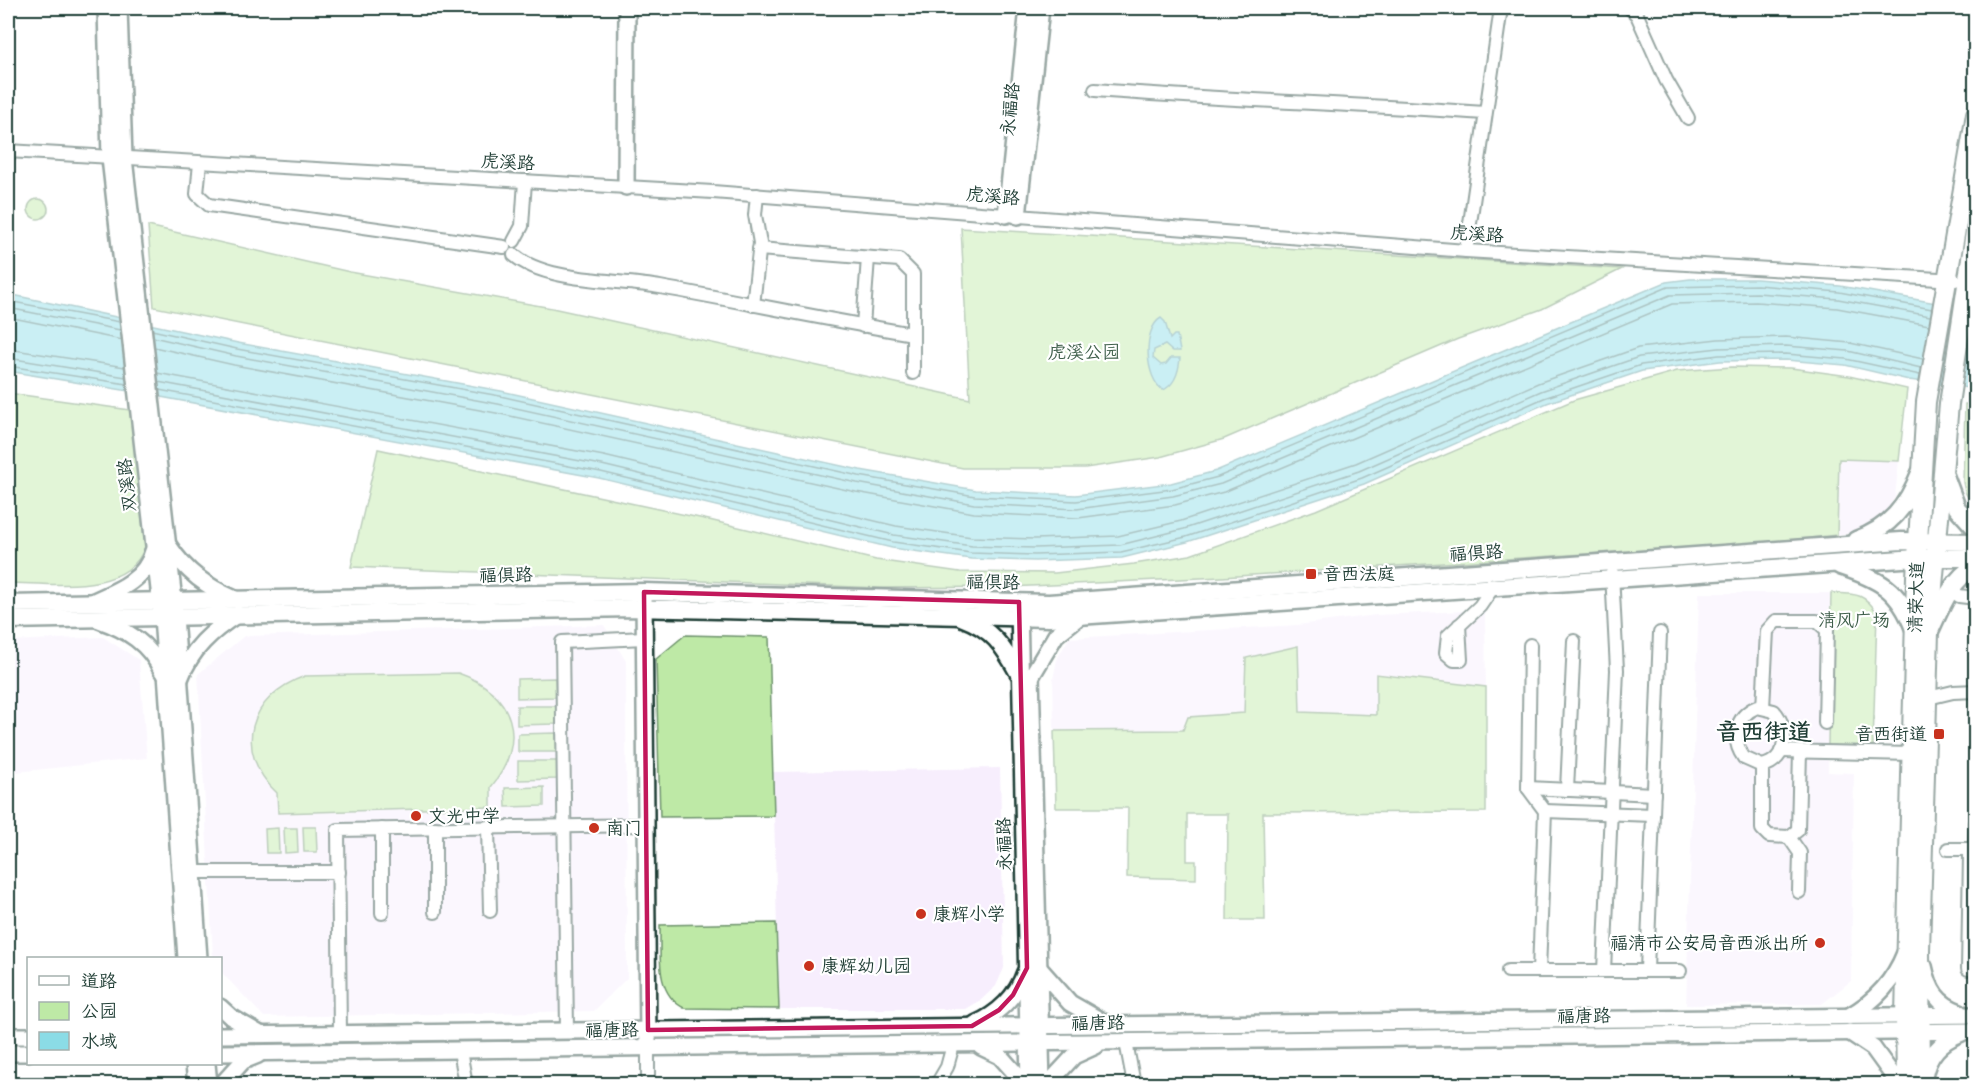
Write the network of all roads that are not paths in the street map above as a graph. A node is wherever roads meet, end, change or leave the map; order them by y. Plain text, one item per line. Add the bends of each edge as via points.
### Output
1 (106, 8) edge
2 (119, 8) edge
3 (627, 8) edge
4 (1028, 8) edge
5 (1041, 8) edge
6 (1501, 8) edge
7 (1630, 8) edge
8 (1095, 90) dead end
9 (1485, 112) junction
10 (1976, 114) edge
11 (1688, 118) dead end
12 (8, 151) edge
13 (117, 158) junction
14 (200, 163) junction
15 (525, 181) junction
16 (626, 187) junction
17 (757, 195) junction
18 (1012, 215) junction
19 (1976, 226) edge
20 (509, 244) junction
21 (759, 249) junction
22 (1466, 251) junction
23 (868, 258) junction
24 (1971, 280) edge
25 (1944, 287) junction
26 (753, 305) junction
27 (863, 326) junction
28 (913, 334) junction
29 (913, 373) dead end
30 (1922, 469) junction
31 (1943, 471) junction
32 (1976, 529) edge
33 (1976, 542) edge
34 (161, 547) junction
35 (1918, 549) junction
36 (1938, 549) junction
37 (1834, 555) junction
38 (1976, 558) edge
39 (1976, 565) edge
40 (1612, 571) junction
41 (1493, 587) junction
42 (1951, 589) junction
43 (1976, 598) edge
44 (644, 600) junction
45 (8, 604) edge
46 (236, 607) junction
47 (91, 609) junction
48 (168, 609) junction
49 (1024, 610) junction
50 (957, 616) junction
51 (1080, 616) junction
52 (8, 620) edge
53 (1459, 625) dead end
54 (1922, 632) junction
55 (1660, 633) dead end
56 (644, 638) junction
57 (1574, 642) dead end
58 (1530, 645) dead end
59 (1025, 677) junction
60 (173, 682) junction
61 (1976, 691) edge
62 (1928, 698) junction
63 (1763, 708) junction
64 (1825, 723) dead end
65 (1781, 752) junction
66 (1800, 752) junction
67 (1912, 754) junction
68 (1762, 765) junction
69 (1528, 788) junction
70 (1567, 790) junction
71 (1611, 792) junction
72 (1654, 794) junction
73 (1545, 810) junction
74 (1609, 813) junction
75 (1653, 815) junction
76 (1976, 824) edge
77 (646, 825) junction
78 (564, 826) junction
79 (488, 827) junction
80 (435, 828) junction
81 (382, 829) junction
82 (1789, 837) junction
83 (1948, 849) dead end
84 (1975, 849) edge
85 (193, 872) junction
86 (339, 872) junction
87 (1799, 892) dead end
88 (490, 911) dead end
89 (435, 912) dead end
90 (382, 913) dead end
91 (1913, 950) junction
92 (186, 957) edge
93 (199, 957) edge
94 (1033, 968) junction
95 (1976, 969) edge
96 (1604, 970) junction
97 (1647, 970) junction
98 (1508, 971) dead end
99 (1539, 971) junction
100 (1680, 971) dead end
101 (222, 1008) edge
102 (1972, 1015) edge
103 (1849, 1016) junction
104 (1913, 1023) junction
105 (1107, 1024) junction
106 (1034, 1025) junction
107 (972, 1026) junction
108 (648, 1030) junction
109 (567, 1031) junction
110 (1972, 1031) edge
111 (1849, 1032) junction
112 (222, 1035) edge
113 (263, 1035) junction
114 (340, 1035) junction
115 (8, 1036) edge
116 (27, 1036) edge
117 (1126, 1042) junction
118 (1106, 1043) junction
119 (1035, 1044) junction
120 (952, 1045) junction
121 (972, 1045) junction
122 (648, 1049) junction
123 (460, 1051) junction
124 (8, 1053) edge
125 (27, 1053) edge
126 (222, 1053) edge
127 (262, 1053) junction
128 (194, 1065) edge
129 (207, 1065) edge
130 (196, 1084) edge
131 (209, 1084) edge
132 (222, 1084) edge
133 (466, 1084) edge
134 (648, 1084) edge
135 (937, 1084) edge
136 (1027, 1084) edge
137 (1042, 1084) edge
138 (1048, 1084) edge
139 (1134, 1084) edge
140 (1899, 1084) edge
141 (1906, 1084) edge
142 (1922, 1084) edge

1 - 13 street, 双溪路
2 - 13 street, 双溪路
3 - 16 street
4 - 18 street, 永福路
5 - 18 street, 永福路
6 - 9 street
7 - 11 street
8 - 9 street
9 - 22 street
10 - 25 main road, 清荣大道
12 - 13 street, 虎溪路
13 - 14 street, 虎溪路
13 - 34 street, 双溪路
14 - 15 street, 虎溪路
14 - 20 street via 197,194 209,205
15 - 16 street, 虎溪路
15 - 20 street via 522,226
16 - 17 street, 虎溪路
17 - 18 street, 虎溪路
17 - 21 street
18 - 22 street, 虎溪路
19 - 24 main road, 清荣大道
20 - 26 street via 507,254 554,272 658,286
21 - 23 street
21 - 26 street
22 - 25 street, 虎溪路
23 - 27 street
23 - 28 street via 899,260 913,274
24 - 25 street, 虎溪路
24 - 31 main road, 清荣大道 via 1964,299
25 - 30 main road, 清荣大道 via 1926,402
26 - 27 street
27 - 28 street
28 - 29 street
30 - 35 main road, 清荣大道
30 - 37 main road via 1903,507 1889,524
31 - 32 main road via 1957,508
31 - 36 main road, 清荣大道
33 - 36 main road, 福俱路
34 - 46 street
34 - 47 street via 134,581
34 - 48 street, 双溪路
35 - 36 main road, 福俱路
35 - 37 main road, 福俱路
35 - 54 main road, 清荣大道
36 - 38 main road, 福俱路
36 - 54 main road, 清荣大道
37 - 40 main road, 福俱路
37 - 54 main road via 1896,594
39 - 42 main road via 1965,571
40 - 41 main road, 福俱路
40 - 49 main road, 福俱路
40 - 71 street via 1617,670
41 - 51 main road, 福俱路
41 - 53 street
42 - 43 street via 1959,596
42 - 54 main road
44 - 46 main road, 福俱路
44 - 49 main road, 福俱路
44 - 50 main road, 福俱路
44 - 56 street
45 - 47 main road, 福俱路
46 - 48 main road, 福俱路
46 - 60 street via 197,647
47 - 48 main road, 福俱路
47 - 52 main road, 福俱路
47 - 60 street via 138,639 155,655
48 - 60 street, 双溪路
49 - 50 main road, 福俱路
49 - 51 main road, 福俱路
49 - 59 street, 永福路
50 - 59 street via 981,625
51 - 59 street via 1056,635
54 - 62 main road, 清荣大道
54 - 67 main road, 清荣大道
55 - 72 street
56 - 77 street
56 - 78 street via 562,642
57 - 70 street
58 - 69 street
59 - 94 street, 永福路
60 - 85 street, 双溪路
60 - 92 street, 双溪路
61 - 62 street
62 - 91 main road, 清荣大道
63 - 64 street via 1767,631 1776,621 1817,621 1827,630
63 - 65 street via 1774,711 1781,719 1785,729
63 - 68 street via 1749,710 1742,716 1737,732 1744,758
65 - 66 street
65 - 68 street via 1774,761
66 - 67 street
66 - 82 street via 1798,830
67 - 91 main road, 清荣大道
68 - 82 street via 1762,829 1769,836
69 - 70 street
69 - 73 street
70 - 71 street
71 - 72 street
71 - 74 street
72 - 75 street
73 - 74 street
73 - 99 street
74 - 75 street
74 - 96 street
75 - 97 street
76 - 84 street
77 - 78 street
77 - 108 street
78 - 79 street
78 - 109 street
79 - 80 street
79 - 88 street
80 - 81 street
80 - 89 street
81 - 86 street via 338,830
81 - 90 street
82 - 87 street via 1800,853
83 - 84 street
84 - 95 street via 1970,855 1968,969
85 - 86 street
85 - 93 street, 双溪路
86 - 114 street
91 - 102 street via 1934,997 1945,1006
91 - 103 street via 1885,988
91 - 104 main road, 清荣大道
94 - 105 street via 1070,1003
94 - 106 street, 永福路
94 - 107 street via 999,1010
96 - 97 street
96 - 99 street
97 - 100 street
98 - 99 street
101 - 113 street
102 - 104 street, 福唐路
103 - 104 street, 福唐路
103 - 105 street, 福唐路
104 - 110 street, 福唐路
104 - 111 street, 福唐路
104 - 141 main road, 清荣大道
104 - 142 main road, 清荣大道
105 - 106 street, 福唐路
106 - 107 street, 福唐路
106 - 119 street, 永福路
107 - 108 street, 福唐路
108 - 109 street, 福唐路
108 - 122 street
109 - 114 street, 福唐路
110 - 142 street via 1949,1038 1932,1055
111 - 117 street, 福唐路
111 - 140 street via 1873,1048
112 - 113 street, 福唐路
113 - 114 street, 福唐路
115 - 116 street
117 - 118 street, 福唐路
117 - 139 street
118 - 119 street, 福唐路
118 - 138 street via 1074,1056
119 - 121 street, 福唐路
119 - 136 street, 永福路
119 - 137 street, 永福路
120 - 121 street, 福唐路
120 - 122 street, 福唐路
120 - 135 street via 947,1067
121 - 136 street via 1000,1056
122 - 123 street, 福唐路
122 - 134 street
123 - 127 street, 福唐路
123 - 133 street
124 - 125 street
126 - 127 street, 福唐路
127 - 132 street via 243,1061
128 - 130 street
129 - 131 street

